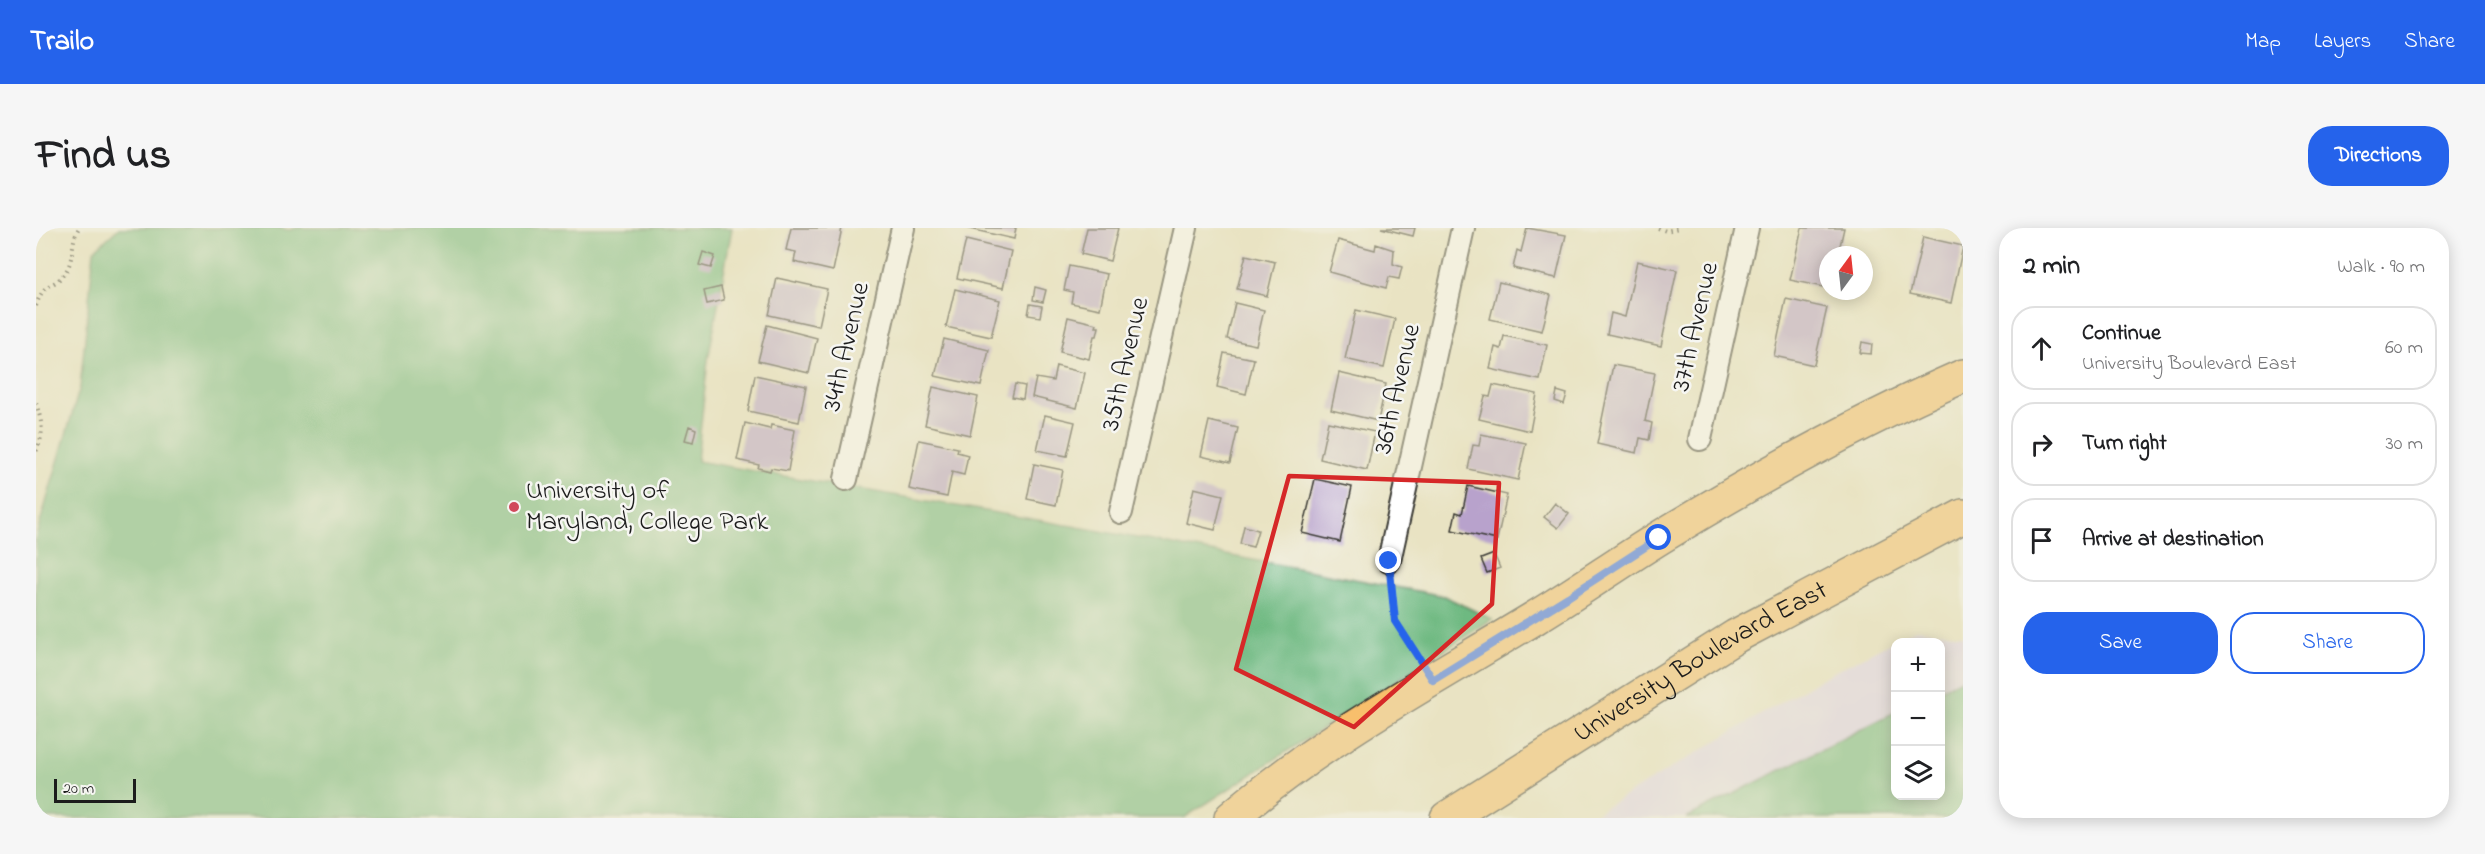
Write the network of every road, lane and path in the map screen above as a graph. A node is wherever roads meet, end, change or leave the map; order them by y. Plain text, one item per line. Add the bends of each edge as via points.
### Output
1 (79, 228) edge
2 (903, 228) edge
3 (1186, 228) edge
4 (1463, 228) edge
5 (1658, 228) edge
6 (1680, 228) edge
7 (1747, 228) edge
8 (36, 306) edge
9 (1963, 376) edge
10 (36, 403) edge
11 (1700, 439) dead end
12 (36, 452) edge
13 (846, 479) dead end
14 (1121, 513) dead end
15 (1963, 516) edge
16 (1389, 561) joint
17 (1433, 680) junction
18 (1231, 818) edge
19 (1447, 818) edge

1 - 8 path via 64,275 41,291
2 - 13 street, 34th Avenue
3 - 14 street, 35th Avenue
4 - 16 street, 36th Avenue
5 - 6 path
7 - 11 street, 37th Avenue
9 - 17 main road via 1907,401 1743,489
10 - 12 path via 42,438
15 - 19 main road, University Boulevard East via 1736,636
16 - 17 path via 1395,621
17 - 18 main road via 1312,755 1262,790

